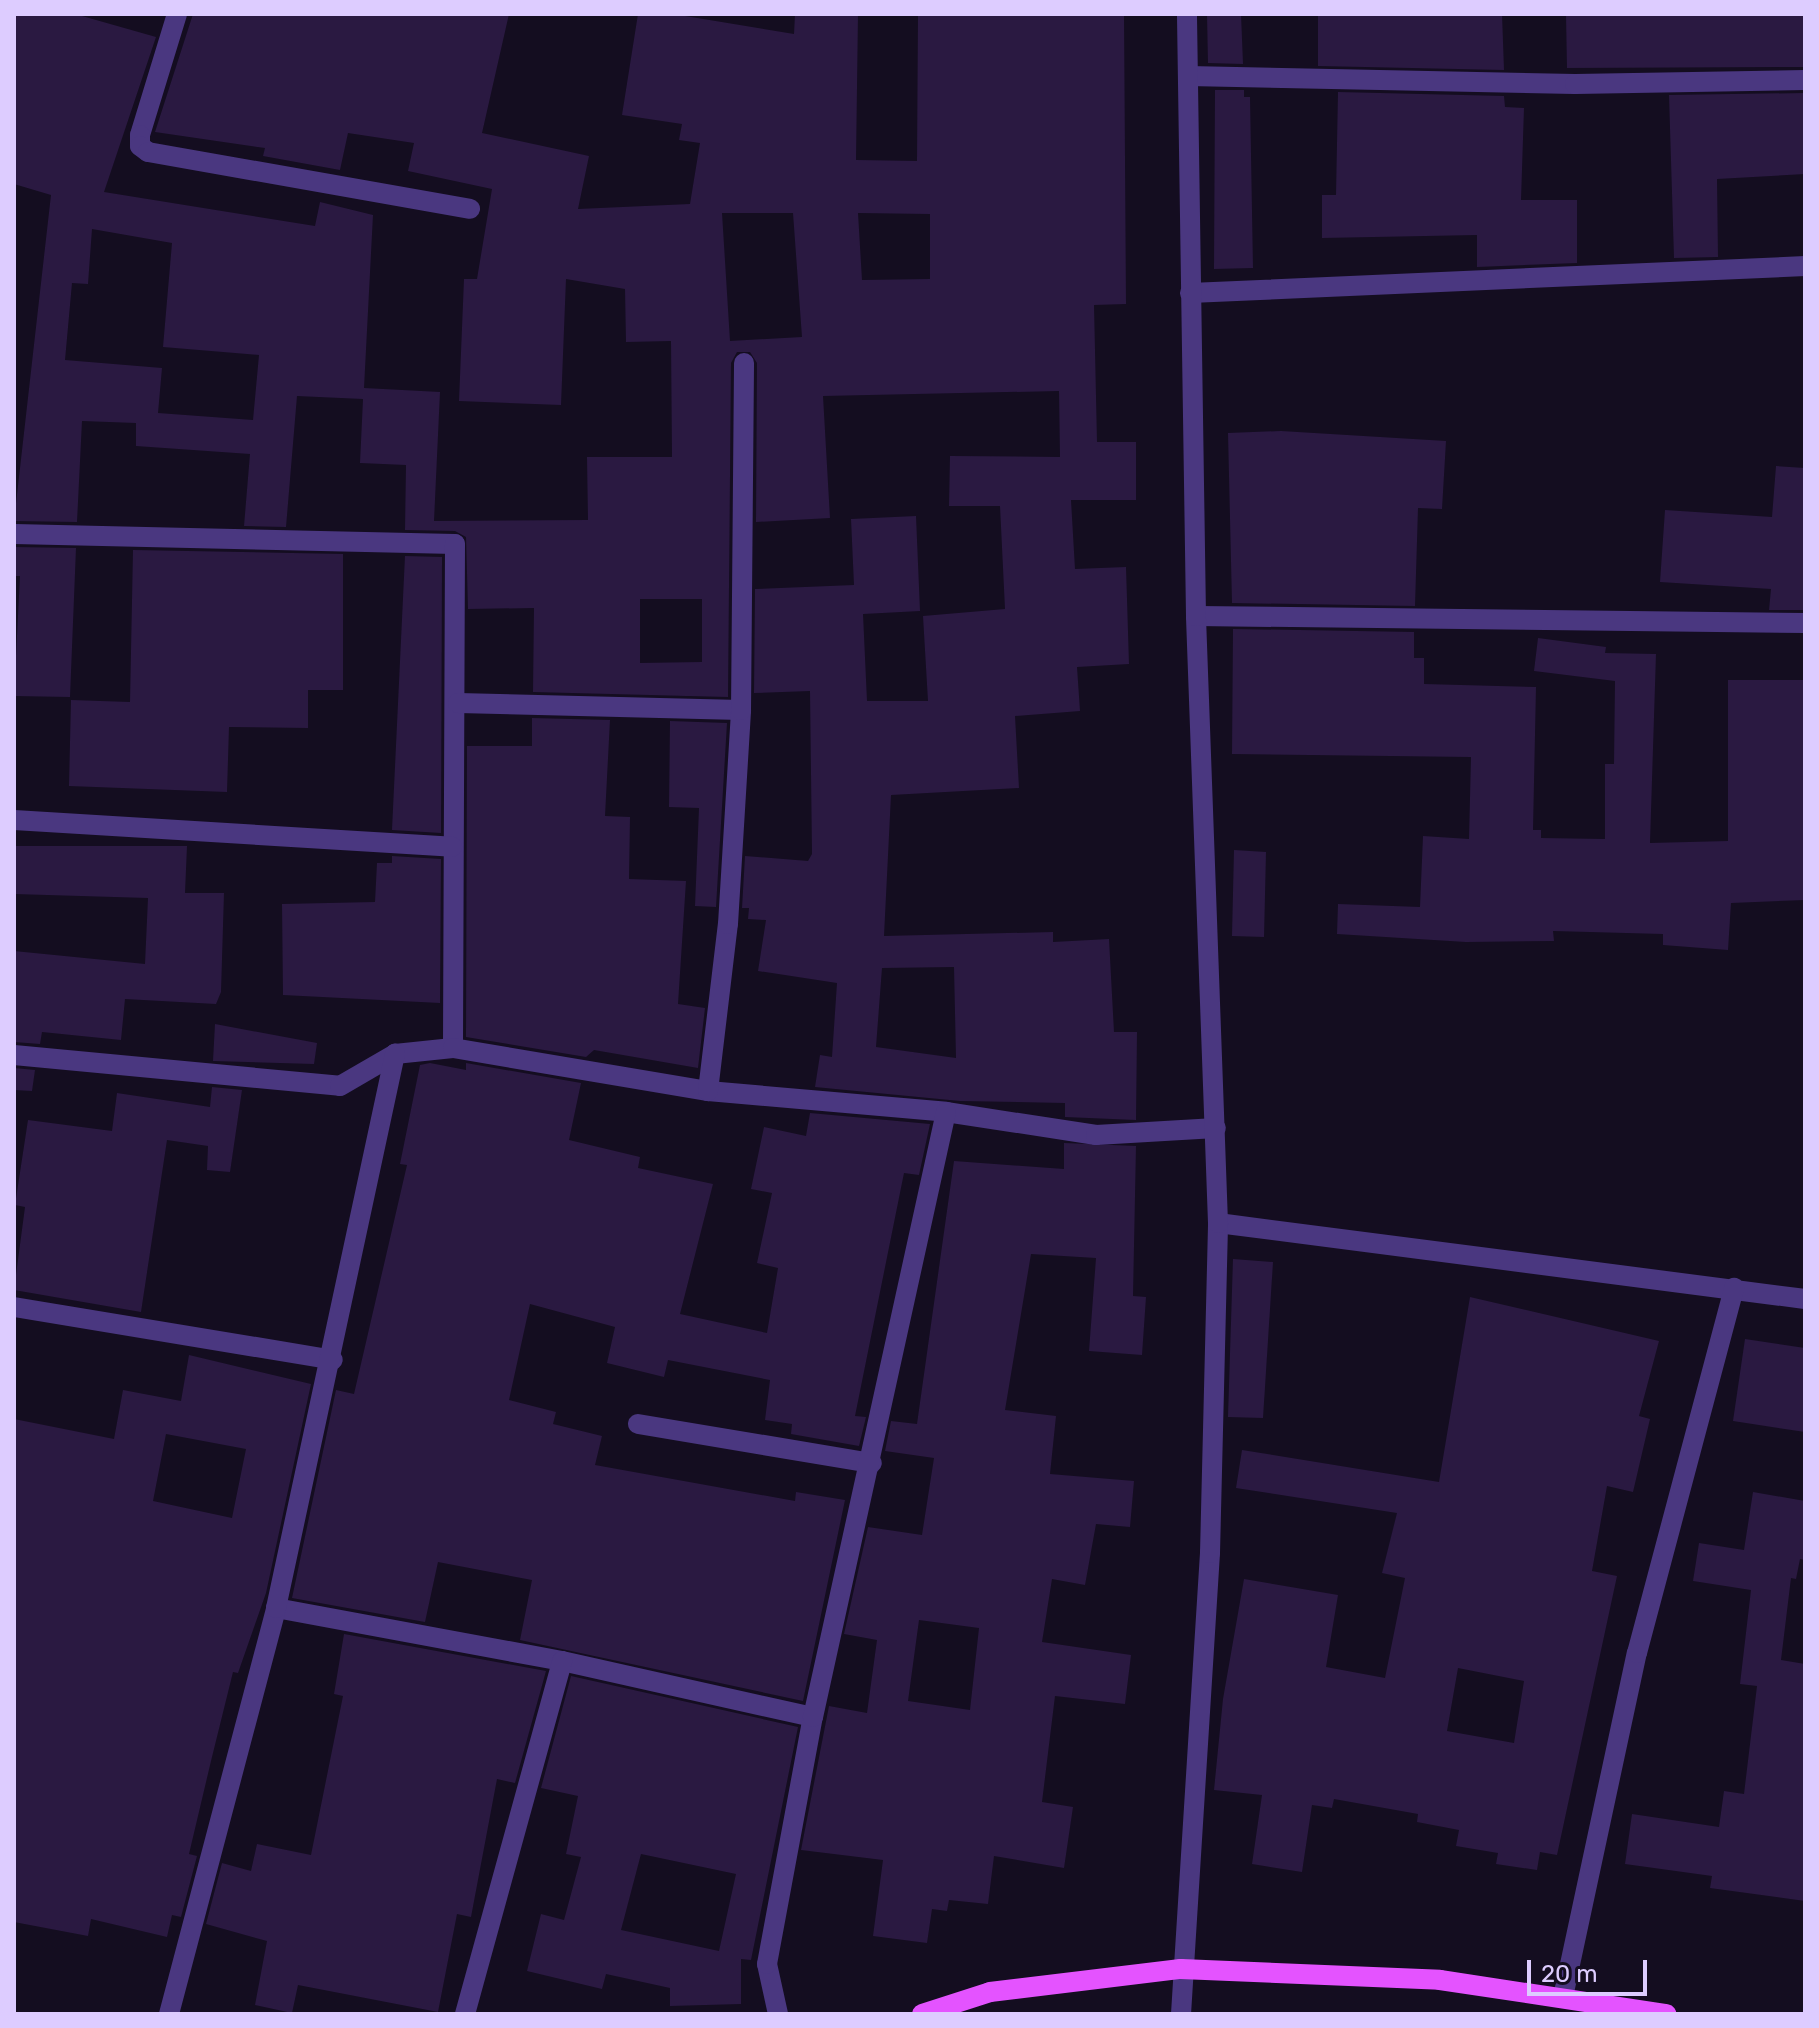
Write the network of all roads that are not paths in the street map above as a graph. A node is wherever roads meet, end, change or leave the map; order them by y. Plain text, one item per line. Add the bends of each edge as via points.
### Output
1 (177, 14) edge
2 (1187, 14) edge
3 (1188, 76) junction
4 (1805, 80) edge
5 (470, 209) dead end
6 (1805, 266) edge
7 (1190, 293) junction
8 (744, 363) dead end
9 (14, 534) edge
10 (1196, 616) junction
11 (1805, 623) edge
12 (458, 703) junction
13 (741, 710) junction
14 (14, 820) edge
15 (452, 847) junction
16 (453, 1048) junction
17 (395, 1054) junction
18 (14, 1055) edge
19 (708, 1091) junction
20 (946, 1112) junction
21 (1216, 1128) junction
22 (1218, 1223) junction
23 (1734, 1288) junction
24 (1805, 1299) edge
25 (14, 1307) edge
26 (333, 1360) junction
27 (638, 1424) dead end
28 (872, 1463) junction
29 (276, 1608) junction
30 (562, 1661) junction
31 (813, 1717) junction
32 (1181, 1969) junction
33 (1563, 1997) junction
34 (169, 2014) edge
35 (465, 2014) edge
36 (778, 2014) edge
37 (922, 2014) edge
38 (1181, 2014) edge
39 (1666, 2014) edge

1 - 5 street via 140,135 140,146 148,152
2 - 3 street
3 - 4 street via 1575,84
3 - 7 street
6 - 7 street
7 - 10 street
8 - 13 street
9 - 12 street via 455,544
10 - 11 street
10 - 21 street
12 - 13 street
12 - 15 street
13 - 19 street via 728,924
14 - 15 street
15 - 16 street
16 - 17 street
16 - 19 street
17 - 18 street via 340,1086
17 - 26 street
19 - 20 street
20 - 21 street via 1096,1135
20 - 28 street
21 - 22 street
22 - 23 street
22 - 32 street via 1210,1553
23 - 24 street
23 - 33 street via 1637,1653
25 - 26 street
26 - 29 street
27 - 28 street
28 - 31 street
29 - 30 street
29 - 34 street
30 - 31 street
30 - 35 street
31 - 36 street via 767,1964
32 - 33 main road via 1440,1980
32 - 37 main road via 990,1992
32 - 38 street
33 - 39 main road

